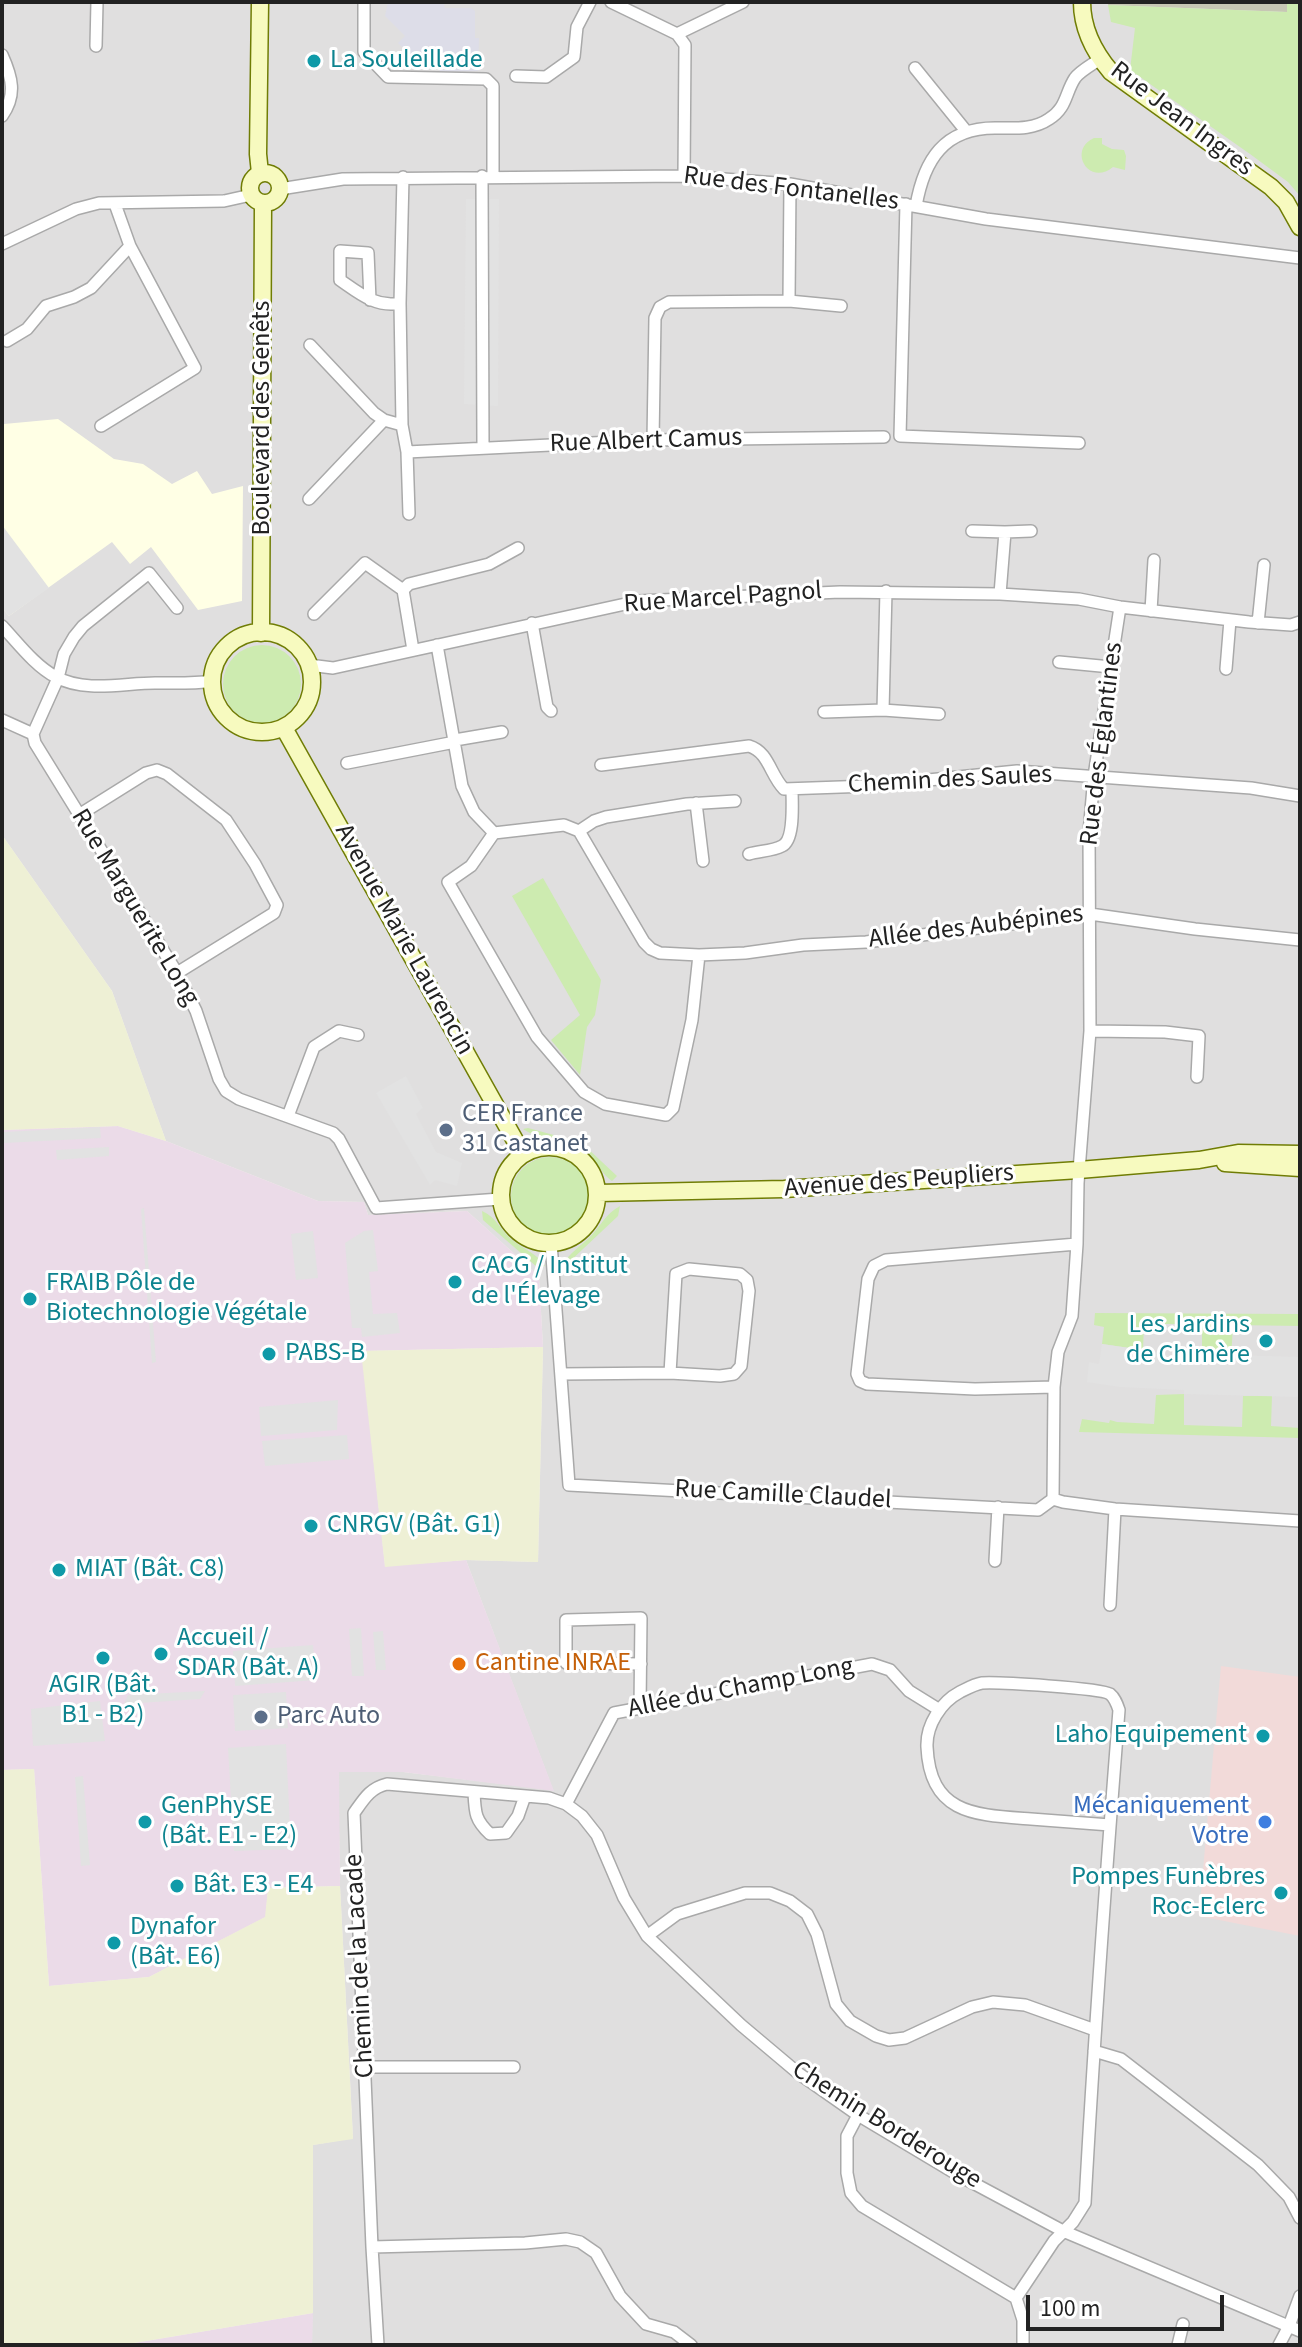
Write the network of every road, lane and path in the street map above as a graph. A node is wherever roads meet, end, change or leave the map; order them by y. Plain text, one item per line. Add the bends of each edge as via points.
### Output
1 (97, 2) edge
2 (260, 2) edge
3 (364, 2) edge
4 (590, 2) edge
5 (611, 2) edge
6 (743, 2) edge
7 (1082, 2) edge
8 (677, 34) junction
9 (96, 46) dead end
10 (2, 55) edge
11 (1100, 59) junction
12 (915, 68) dead end
13 (516, 76) dead end
14 (2, 116) edge
15 (966, 131) junction
16 (260, 173) junction
17 (488, 176) junction
18 (684, 176) junction
19 (403, 177) junction
20 (790, 184) junction
21 (280, 189) junction
22 (257, 199) junction
23 (115, 204) junction
24 (911, 205) junction
25 (1300, 227) edge
26 (2, 244) edge
27 (130, 246) junction
28 (1300, 258) edge
29 (370, 300) junction
30 (789, 301) junction
31 (400, 303) junction
32 (841, 306) dead end
33 (7, 341) dead end
34 (310, 345) dead end
35 (384, 420) junction
36 (402, 425) junction
37 (101, 426) dead end
38 (884, 437) dead end
39 (653, 440) junction
40 (1079, 443) dead end
41 (483, 448) junction
42 (407, 452) junction
43 (309, 499) dead end
44 (409, 514) dead end
45 (972, 531) dead end
46 (1031, 531) dead end
47 (1005, 532) junction
48 (518, 548) dead end
49 (1154, 560) dead end
50 (1264, 565) dead end
51 (403, 590) junction
52 (886, 591) junction
53 (1000, 594) junction
54 (1120, 607) junction
55 (177, 608) dead end
56 (1151, 611) junction
57 (314, 614) dead end
58 (1230, 620) junction
59 (1300, 622) edge
60 (532, 623) junction
61 (1258, 623) junction
62 (2, 626) edge
63 (261, 633) junction
64 (437, 645) junction
65 (413, 650) junction
66 (1059, 662) dead end
67 (309, 665) junction
68 (1111, 667) junction
69 (1226, 669) dead end
70 (58, 678) junction
71 (212, 681) junction
72 (883, 710) junction
73 (551, 711) dead end
74 (824, 712) dead end
75 (939, 714) dead end
76 (2, 720) edge
77 (284, 728) junction
78 (502, 732) dead end
79 (33, 734) junction
80 (455, 741) junction
81 (347, 763) dead end
82 (601, 765) dead end
83 (1094, 776) junction
84 (792, 789) junction
85 (1300, 796) edge
86 (735, 801) dead end
87 (696, 803) junction
88 (79, 815) junction
89 (579, 831) junction
90 (494, 833) junction
91 (749, 854) dead end
92 (703, 861) dead end
93 (1090, 914) junction
94 (1300, 940) edge
95 (699, 955) junction
96 (177, 973) junction
97 (1090, 1031) junction
98 (358, 1035) dead end
99 (1197, 1077) dead end
100 (288, 1116) junction
101 (522, 1153) junction
102 (1300, 1154) edge
103 (1199, 1160) junction
104 (1300, 1168) edge
105 (1079, 1170) junction
106 (598, 1193) junction
107 (500, 1199) junction
108 (551, 1243) junction
109 (1077, 1244) junction
110 (670, 1373) junction
111 (561, 1374) junction
112 (1054, 1387) junction
113 (1053, 1499) junction
114 (998, 1507) junction
115 (1115, 1509) junction
116 (1300, 1521) edge
117 (995, 1561) dead end
118 (1110, 1605) dead end
119 (641, 1664) junction
120 (640, 1707) junction
121 (938, 1709) junction
122 (474, 1792) junction
123 (525, 1796) junction
124 (566, 1804) junction
125 (1110, 1825) junction
126 (647, 1936) junction
127 (1095, 2030) junction
128 (1094, 2051) junction
129 (365, 2067) junction
130 (514, 2067) dead end
131 (858, 2115) junction
132 (1300, 2218) edge
133 (1063, 2231) junction
134 (372, 2247) junction
135 (1300, 2296) edge
136 (1016, 2298) junction
137 (1183, 2324) dead end
138 (1295, 2328) edge
139 (378, 2345) edge
140 (691, 2345) edge
141 (1023, 2345) edge
142 (1178, 2345) edge
143 (1279, 2345) edge

1 - 9 street
2 - 16 street
3 - 17 street via 364,52 388,77 486,79 493,86
4 - 13 street via 577,27 574,57 546,77
5 - 8 street
6 - 8 street
7 - 11 street, Rue Jean Ingres via 1085,27
8 - 18 street via 685,45
10 - 14 street via 13,88
11 - 15 street via 1076,77 1061,109 1044,123
11 - 25 street, Rue Jean Ingres via 1138,93 1271,187
12 - 15 street
15 - 24 street via 938,151
16 - 21 street via 273,176
16 - 22 street via 251,182
17 - 18 street, Rue des Fontanelles
17 - 19 street, Rue des Fontanelles
17 - 41 street
18 - 20 street, Rue des Fontanelles
19 - 21 street, Rue des Fontanelles
19 - 31 street
20 - 24 street, Rue des Fontanelles
20 - 30 street
21 - 22 street via 275,200
22 - 23 street
22 - 63 street, Boulevard des Genêts
23 - 26 street via 76,209
23 - 27 street
24 - 28 street, Rue des Fontanelles via 1062,230
24 - 40 street via 900,436
27 - 33 street via 91,288 46,306 27,329
27 - 37 street via 195,368
29 - 29 street via 368,253 340,251 340,280
29 - 31 street
30 - 32 street
30 - 39 street via 669,302 660,307 655,318
31 - 36 street
34 - 35 street
35 - 36 street
35 - 43 street
36 - 42 street
38 - 39 street, Rue Albert Camus
39 - 41 street, Rue Albert Camus
41 - 42 street, Rue Albert Camus
42 - 44 street
45 - 47 street
46 - 47 street
47 - 53 street
48 - 51 street via 489,564 409,584
49 - 56 street
50 - 61 street
51 - 57 street via 365,563
51 - 65 street
52 - 53 street, Rue Marcel Pagnol
52 - 60 street, Rue Marcel Pagnol via 639,601
52 - 72 street
53 - 54 street, Rue Marcel Pagnol
54 - 56 street, Rue Marcel Pagnol
54 - 68 street, Rue des Églantines
55 - 70 street via 149,573 83,626 64,654
56 - 58 street, Rue Marcel Pagnol
58 - 61 street, Rue Marcel Pagnol
58 - 69 street
59 - 61 street, Rue Marcel Pagnol
60 - 64 street, Rue Marcel Pagnol
60 - 73 street
62 - 70 street
63 - 67 street via 291,641
63 - 71 street via 241,637 224,649
64 - 65 street, Rue Marcel Pagnol
64 - 80 street
65 - 67 street, Rue Marcel Pagnol via 333,668
66 - 68 street
67 - 77 street via 311,691 303,712
68 - 83 street, Rue des Églantines
70 - 71 street via 106,687
70 - 79 street
71 - 77 street via 219,709 230,721 265,733
72 - 74 street
72 - 75 street
76 - 79 street
77 - 101 street, Avenue Marie Laurencin
78 - 80 street
79 - 88 street, Rue Marguerite Long
80 - 81 street
80 - 90 street via 462,786 474,812
82 - 84 street via 749,746 763,753 784,789
83 - 84 street, Chemin des Saules via 1017,771
83 - 85 street, Chemin des Saules
83 - 93 street, Rue des Églantines
84 - 91 street via 788,841
86 - 87 street
87 - 89 street via 606,817
87 - 92 street
88 - 96 street, Rue Marguerite Long
88 - 96 street via 157,770 226,820 255,864 277,905 274,913
89 - 90 street via 564,825
89 - 95 street, Allée des Aubépines via 644,942 660,953
90 - 95 street via 471,866 448,882 537,1037 593,1098 666,1115 673,1108
93 - 94 street, Allée des Aubépines
93 - 95 street, Allée des Aubépines via 866,942
93 - 97 street, Rue des Églantines
96 - 100 street, Rue Marguerite Long via 226,1091
97 - 99 street via 1199,1036
97 - 105 street, Rue des Églantines
98 - 100 street via 339,1031 314,1047
100 - 107 street, Rue Marguerite Long via 339,1139 376,1208
101 - 106 street via 536,1147 569,1150 590,1168
101 - 107 street via 509,1165
102 - 103 street, Avenue des Peupliers via 1238,1153
103 - 104 street, Avenue des Peupliers
103 - 105 street, Avenue des Peupliers
105 - 106 street, Avenue des Peupliers via 784,1189
105 - 109 street, Rue des Églantines
106 - 108 street via 586,1226 573,1237
107 - 108 street via 515,1230 530,1240
108 - 111 street
109 - 112 street, Rue des Églantines via 1072,1316 1058,1352
109 - 112 street via 886,1260 874,1266 868,1279 860,1381 975,1389
110 - 110 street via 720,1376 734,1374 741,1366 749,1291 740,1274 689,1269 676,1274
110 - 111 street
111 - 114 street, Rue Camille Claudel via 569,1485
112 - 113 street, Rue des Églantines
113 - 114 street, Rue Camille Claudel via 1038,1510
113 - 115 street, Rue Camille Claudel
114 - 117 street
115 - 116 street, Rue Camille Claudel
115 - 118 street
119 - 119 street via 641,1618 566,1620 566,1663
119 - 120 street
120 - 121 street, Allée du Champ Long via 872,1664 890,1670 909,1691
120 - 124 street, Allée du Champ Long via 614,1713
121 - 125 street via 926,1737 927,1764 934,1785 954,1806 979,1816
121 - 125 street via 980,1683 1108,1693 1119,1710
122 - 123 street, Chemin de la Lacade
122 - 123 street via 479,1823 490,1834 506,1833
122 - 129 street, Chemin de la Lacade via 387,1784 366,1795 354,1813
123 - 124 street, Chemin de la Lacade
124 - 126 street, Chemin Borderouge via 597,1835
125 - 127 street
126 - 127 street via 677,1914 745,1893 770,1893 807,1914 836,2004 850,2021 876,2036 905,2038 993,2002 1025,2005
126 - 131 street, Chemin Borderouge via 752,2035
127 - 128 street
128 - 132 street via 1121,2059 1258,2165 1289,2197
128 - 133 street via 1085,2203
129 - 130 street
129 - 134 street, Chemin de la Lacade
131 - 133 street, Chemin Borderouge
131 - 136 street via 847,2136 847,2173 851,2193 862,2206
133 - 136 street
133 - 138 street, Chemin Borderouge
134 - 139 street, Chemin de la Lacade
134 - 140 street via 580,2242 596,2253 620,2296 646,2324 674,2332
135 - 138 street
136 - 141 street
137 - 142 street
138 - 143 street

